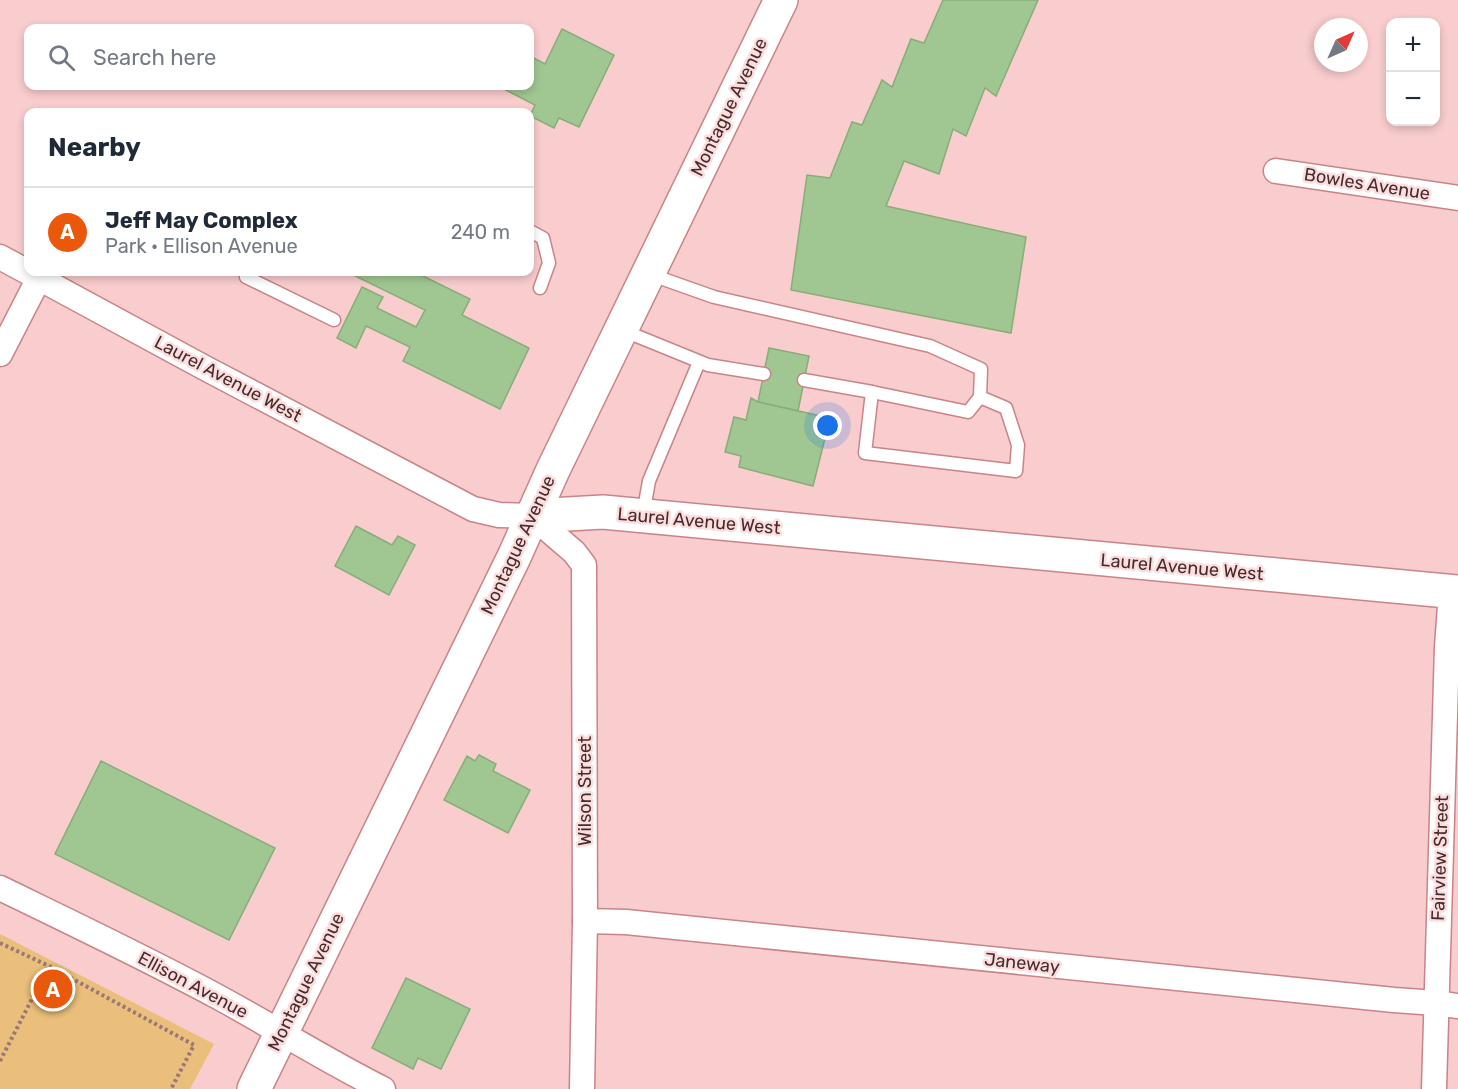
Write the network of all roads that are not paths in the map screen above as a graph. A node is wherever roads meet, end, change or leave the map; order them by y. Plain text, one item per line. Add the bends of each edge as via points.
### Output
1 (781, 0) edge
2 (1276, 171) dead end
3 (1458, 198) edge
4 (534, 233) edge
5 (0, 257) edge
6 (24, 270) edge
7 (648, 273) junction
8 (35, 276) edge
9 (246, 277) dead end
10 (39, 278) junction
11 (540, 288) dead end
12 (334, 320) dead end
13 (621, 330) junction
14 (0, 354) edge
15 (699, 362) junction
16 (764, 374) dead end
17 (804, 380) dead end
18 (872, 392) junction
19 (980, 397) junction
20 (532, 516) junction
21 (643, 516) junction
22 (1454, 592) edge
23 (0, 888) edge
24 (585, 921) junction
25 (1447, 1005) edge
26 (281, 1033) junction
27 (254, 1089) edge
28 (383, 1089) edge
29 (582, 1089) edge
30 (1434, 1089) edge

1 - 7 main road, Montague Avenue
2 - 3 street, Bowles Avenue
4 - 11 lane via 543,238 549,263
5 - 6 street, Laurel Avenue West
7 - 13 main road, Montague Avenue
7 - 19 lane via 714,297 930,346 981,369
8 - 10 street, Laurel Avenue West
9 - 12 lane
10 - 14 street
10 - 20 street, Laurel Avenue West via 473,509 499,516
13 - 15 lane
13 - 20 main road, Montague Avenue
15 - 16 lane
15 - 21 lane via 649,481
17 - 18 lane
18 - 19 lane via 968,412
18 - 19 lane via 865,453 1016,471 1018,445 1006,408
20 - 21 main road, Laurel Avenue West via 603,512
20 - 24 street, Wilson Street via 584,565
20 - 26 main road, Montague Avenue
21 - 22 main road, Laurel Avenue West
22 - 25 street, Fairview Street via 1446,647 1436,967
23 - 26 street, Ellison Avenue via 155,964
24 - 25 street, Janeway
24 - 29 street, Wilson Street
25 - 30 street, Fairview Street
26 - 27 main road, Montague Avenue
26 - 28 street, Ellison Avenue

